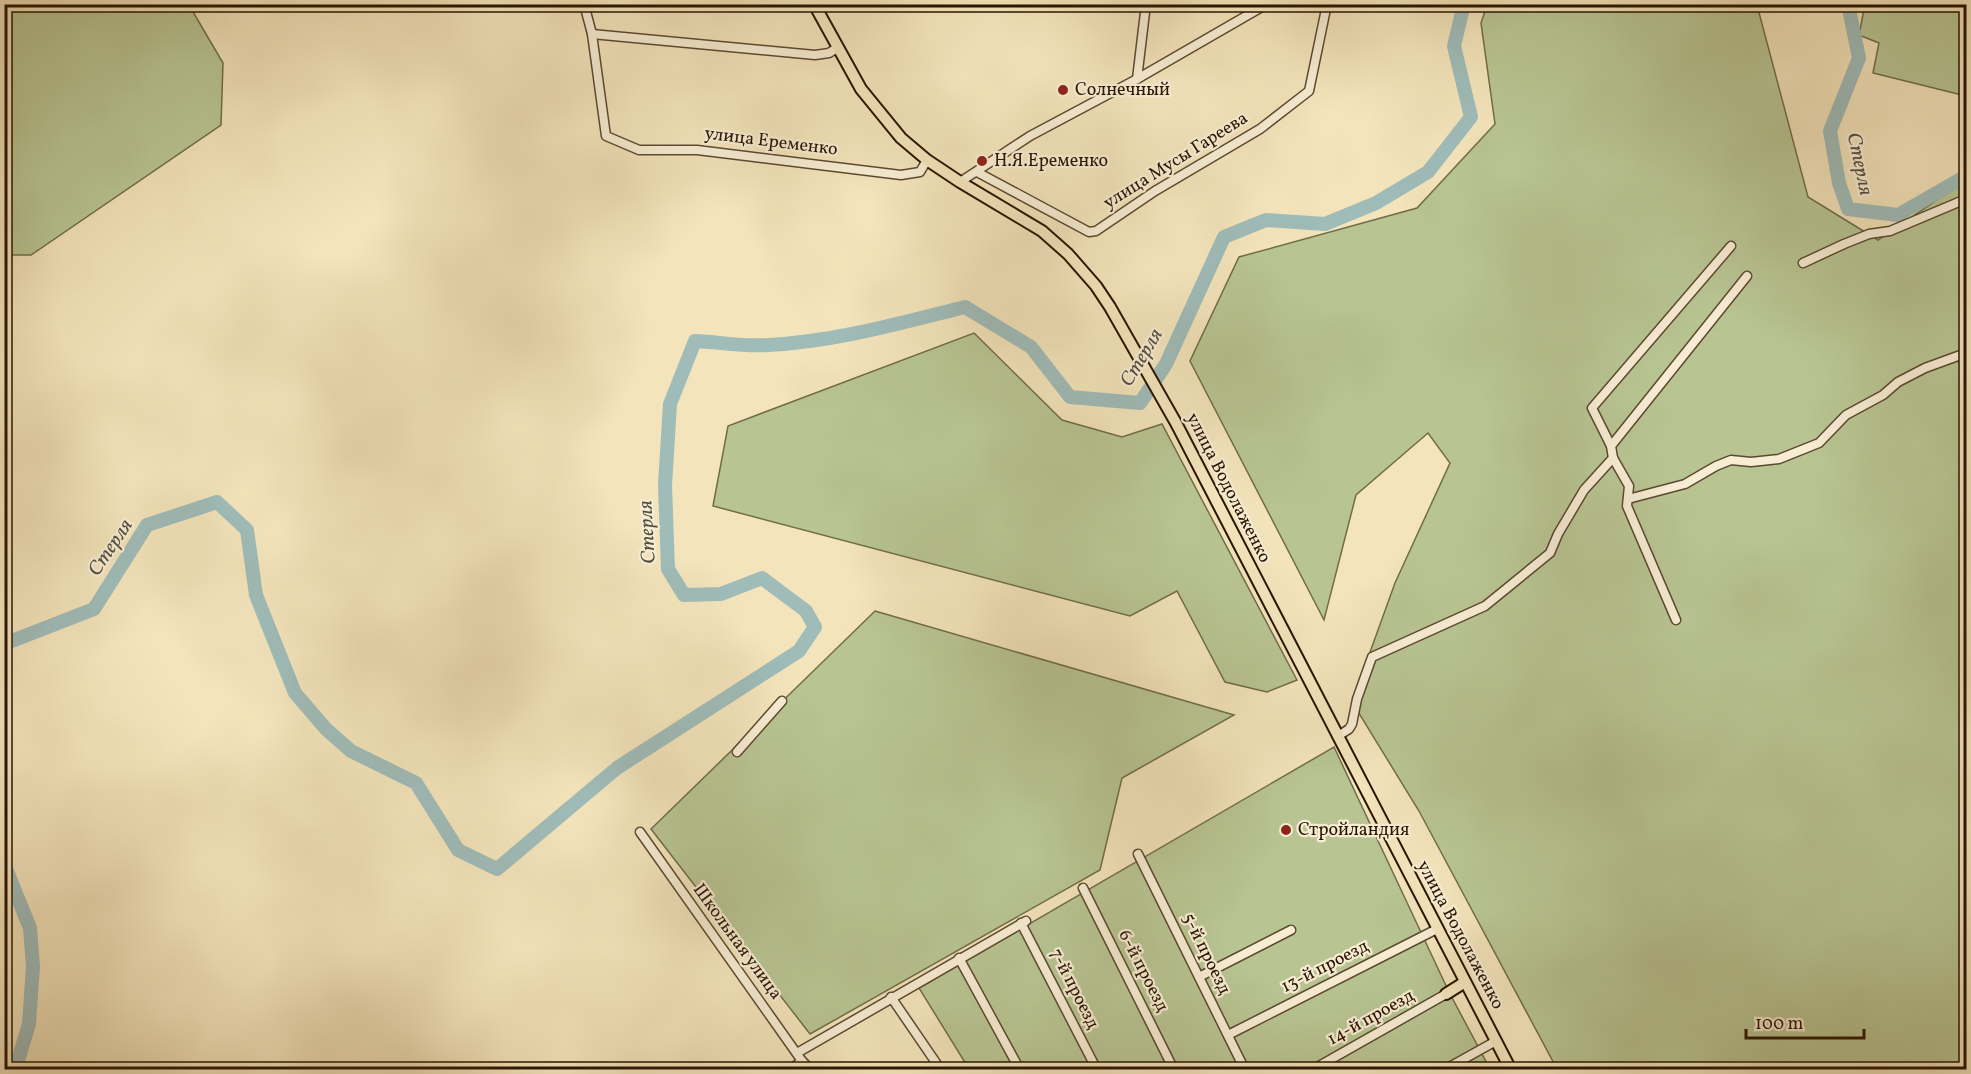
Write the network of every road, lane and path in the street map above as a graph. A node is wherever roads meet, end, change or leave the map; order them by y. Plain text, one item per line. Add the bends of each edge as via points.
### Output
1 (584, 4) edge
2 (814, 4) edge
3 (1146, 4) edge
4 (1267, 4) edge
5 (1327, 4) edge
6 (592, 34) junction
7 (837, 48) junction
8 (1137, 79) junction
9 (927, 159) junction
10 (977, 172) junction
11 (960, 182) junction
12 (1966, 199) edge
13 (1731, 246) dead end
14 (1803, 263) dead end
15 (1747, 276) dead end
16 (1966, 352) edge
17 (1611, 446) junction
18 (1613, 458) junction
19 (1628, 499) junction
20 (1676, 620) dead end
21 (782, 701) dead end
22 (1338, 736) junction
23 (737, 752) dead end
24 (640, 832) dead end
25 (1138, 854) dead end
26 (1083, 888) dead end
27 (1437, 928) junction
28 (1291, 930) dead end
29 (959, 958) junction
30 (1199, 977) junction
31 (1465, 982) junction
32 (1446, 994) joint
33 (891, 997) junction
34 (1228, 1035) junction
35 (1496, 1041) junction
36 (796, 1053) junction
37 (802, 1061) junction
38 (789, 1070) edge
39 (811, 1070) edge
40 (941, 1070) edge
41 (1020, 1070) edge
42 (1097, 1070) edge
43 (1174, 1070) edge
44 (1245, 1070) edge
45 (1312, 1070) edge
46 (1444, 1070) edge
47 (1511, 1070) edge

1 - 6 street
2 - 7 main road, улица Водолаженко
3 - 8 street
4 - 8 street
5 - 10 street, улица Мусы Гареева via 1309,91 1260,129 1096,231 1089,232
6 - 7 street via 815,55
6 - 9 street, улица Еременко via 606,136 639,150 697,150 901,175 920,172
7 - 9 main road, улица Водолаженко via 888,124
8 - 10 street via 1030,136
9 - 11 main road, улица Водолаженко
10 - 11 street
11 - 22 main road, улица Водолаженко via 1042,231 1096,286 1176,423
12 - 14 street
13 - 17 street via 1592,408
15 - 17 street
16 - 19 street via 1898,382 1846,415 1819,443 1779,459 1731,460 1685,484
17 - 18 street
18 - 19 street via 1629,486
18 - 22 street via 1584,490 1550,553 1485,606 1372,657 1352,723
19 - 20 street
21 - 23 street
22 - 27 main road, улица Водолаженко
24 - 36 street, Школьная улица
25 - 30 street, 5-й проезд
26 - 43 street, 6-й проезд
27 - 31 main road, улица Водолаженко
27 - 34 street, 13-й проезд
28 - 30 street
29 - 33 street
29 - 41 street
29 - 42 street, 7-й проезд via 1024,922
30 - 34 street, 5-й проезд
31 - 32 main road
31 - 35 main road, улица Водолаженко
32 - 45 street, 14-й проезд
33 - 36 street
33 - 40 street
34 - 44 street, 5-й проезд
35 - 46 street
35 - 47 main road, улица Водолаженко
36 - 37 street, Школьная улица
37 - 38 street
37 - 39 street, Школьная улица

